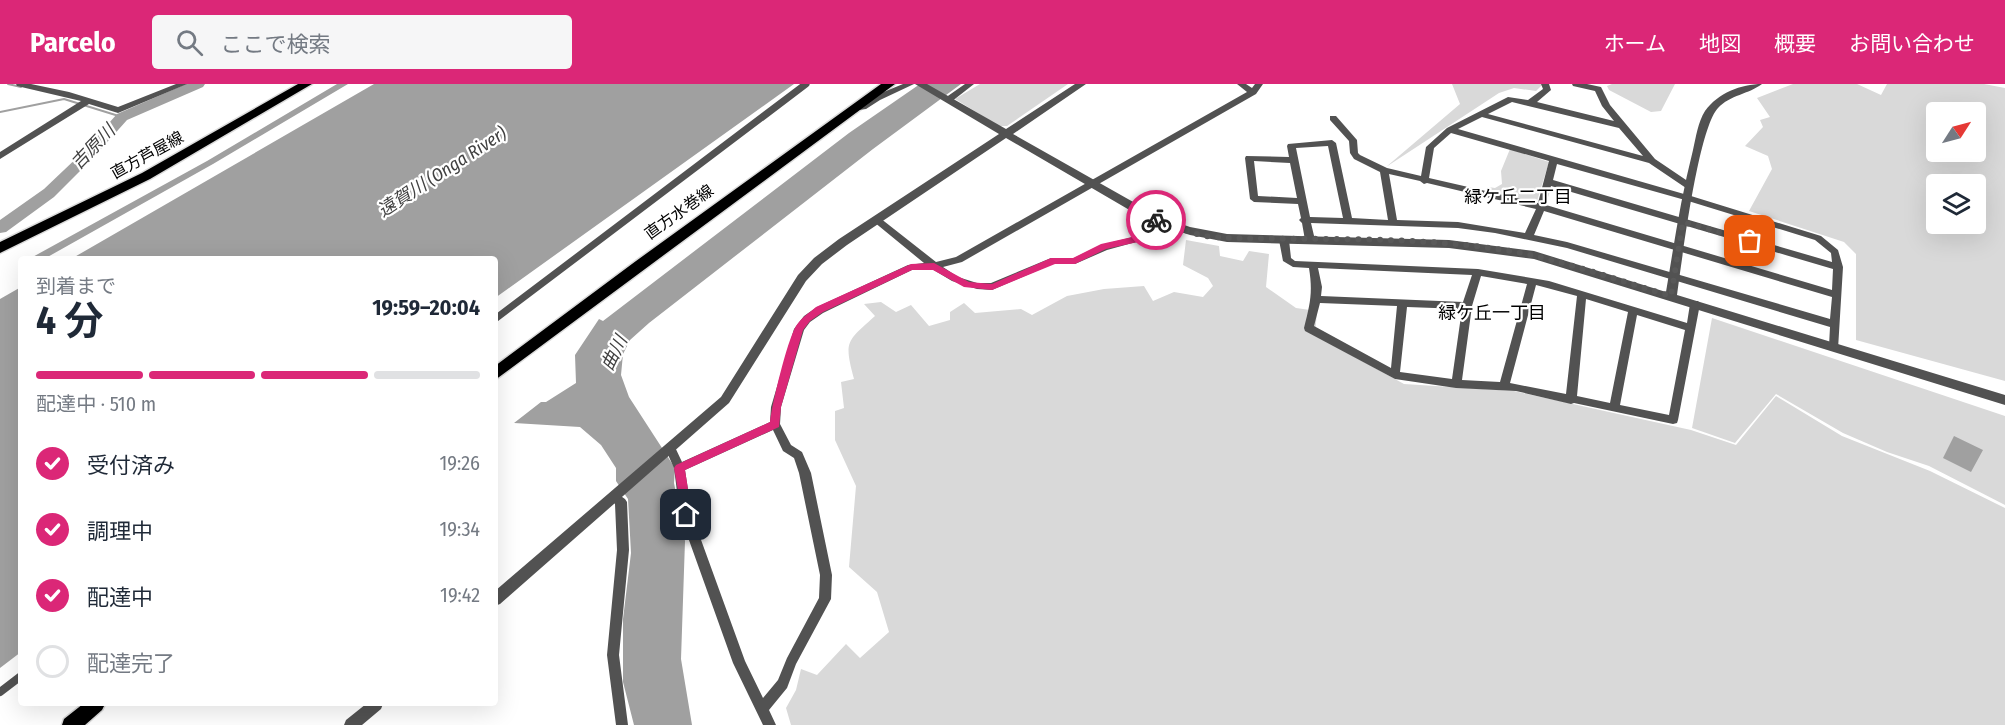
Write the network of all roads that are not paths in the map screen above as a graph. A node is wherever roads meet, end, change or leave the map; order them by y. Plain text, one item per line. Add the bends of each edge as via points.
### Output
1 (20, 84) edge
2 (183, 84) edge
3 (306, 84) edge
4 (806, 84) edge
5 (889, 84) edge
6 (910, 84) edge
7 (921, 84) edge
8 (970, 84) edge
9 (1081, 84) edge
10 (1241, 84) edge
11 (1259, 84) edge
12 (1545, 84) edge
13 (1576, 84) edge
14 (1757, 84) edge
15 (1253, 92) junction
16 (947, 99) junction
17 (89, 100) junction
18 (1530, 103) junction
19 (856, 106) junction
20 (1479, 114) junction
21 (1333, 118) dead end
22 (1620, 125) junction
23 (1450, 130) junction
24 (1005, 135) junction
25 (0, 156) edge
26 (1293, 160) junction
27 (1554, 160) junction
28 (1652, 161) junction
29 (1384, 170) junction
30 (1424, 181) junction
31 (1548, 183) junction
32 (1095, 184) junction
33 (1689, 186) junction
34 (1688, 198) junction
35 (1300, 201) junction
36 (1541, 207) junction
37 (1154, 219) junction
38 (877, 220) junction
39 (1304, 220) junction
40 (1348, 221) junction
41 (1683, 222) junction
42 (1393, 223) junction
43 (1528, 237) junction
44 (1284, 240) junction
45 (1310, 240) junction
46 (0, 248) edge
47 (1680, 248) junction
48 (1313, 265) junction
49 (934, 266) junction
50 (1838, 267) junction
51 (1478, 272) junction
52 (1674, 276) junction
53 (1532, 281) junction
54 (1582, 295) junction
55 (1837, 295) junction
56 (1671, 296) junction
57 (1316, 299) junction
58 (1402, 303) junction
59 (1695, 304) junction
60 (1467, 306) junction
61 (1633, 310) junction
62 (498, 317) edge
63 (1833, 324) junction
64 (1689, 327) junction
65 (1834, 346) junction
66 (498, 372) edge
67 (1395, 375) junction
68 (1456, 384) junction
69 (1504, 386) junction
70 (1571, 400) junction
71 (2005, 400) edge
72 (1614, 408) junction
73 (775, 424) junction
74 (668, 450) junction
75 (679, 468) junction
76 (616, 495) junction
77 (498, 597) edge
78 (18, 678) edge
79 (0, 692) edge
80 (94, 706) edge
81 (374, 706) edge
82 (763, 707) junction
83 (71, 725) edge
84 (351, 725) edge
85 (622, 725) edge
86 (771, 725) edge

1 - 17 street
2 - 17 street via 118,110
3 - 46 main road, 直方芦屋線 via 129,184
4 - 62 street
5 - 19 main road, 直方水巻線
6 - 19 street via 863,107
7 - 16 street
8 - 16 street
9 - 24 street
10 - 15 street
11 - 15 street
12 - 18 street via 1547,90
13 - 22 street via 1598,90
14 - 33 street via 1722,98 1709,112
15 - 32 street
16 - 24 street
17 - 25 street
18 - 20 street via 1511,99
18 - 22 street
19 - 66 main road, 直方水巻線
20 - 23 street
20 - 28 street
21 - 29 street via 1353,140 1357,157
22 - 28 street
23 - 27 street
23 - 30 street via 1430,147
24 - 32 street
24 - 38 street
26 - 35 street
26 - 35 street via 1249,158 1254,199
26 - 40 street via 1291,146 1332,143
27 - 31 street
27 - 34 street
28 - 33 street
29 - 30 street
29 - 42 street
30 - 36 street
31 - 36 street
31 - 41 street
32 - 37 street
32 - 49 street via 959,260
33 - 34 street
34 - 41 street
34 - 50 street via 1818,238 1835,252
35 - 39 street
36 - 43 street
36 - 47 street
37 - 44 street via 1203,236
37 - 49 street via 1144,237 1104,246 1075,261 1048,262 992,287 968,285
38 - 49 street
38 - 74 street via 818,261 802,278 725,400
39 - 40 street
39 - 45 street
40 - 42 street
41 - 47 street
41 - 50 street
42 - 43 street via 1458,225
43 - 52 street
44 - 45 street
44 - 48 street via 1286,259 1293,264
45 - 56 street via 1449,244 1504,250 1564,263
47 - 52 street
47 - 55 street
48 - 51 street
48 - 57 street
49 - 73 street via 911,267 842,298 807,319 799,329 789,360
50 - 55 street
51 - 53 street
51 - 60 street
52 - 56 street
52 - 63 street
53 - 54 street
53 - 69 street
54 - 61 street
54 - 70 street
55 - 63 street
56 - 59 street
57 - 58 street
57 - 67 street via 1309,328
58 - 60 street
58 - 67 street
59 - 64 street
59 - 65 street
60 - 68 street
61 - 64 street
61 - 72 street
63 - 65 street
64 - 72 street via 1673,420
65 - 71 street
67 - 68 street
68 - 69 street
69 - 70 street
70 - 72 street
73 - 75 street
73 - 82 street via 787,447 798,455 805,474 826,575 825,599 783,684
74 - 75 street
74 - 76 street
75 - 82 street via 686,515 739,663
76 - 77 street
76 - 85 street via 621,502 623,550 613,655
78 - 79 street
80 - 83 main road
81 - 84 street
82 - 86 street

